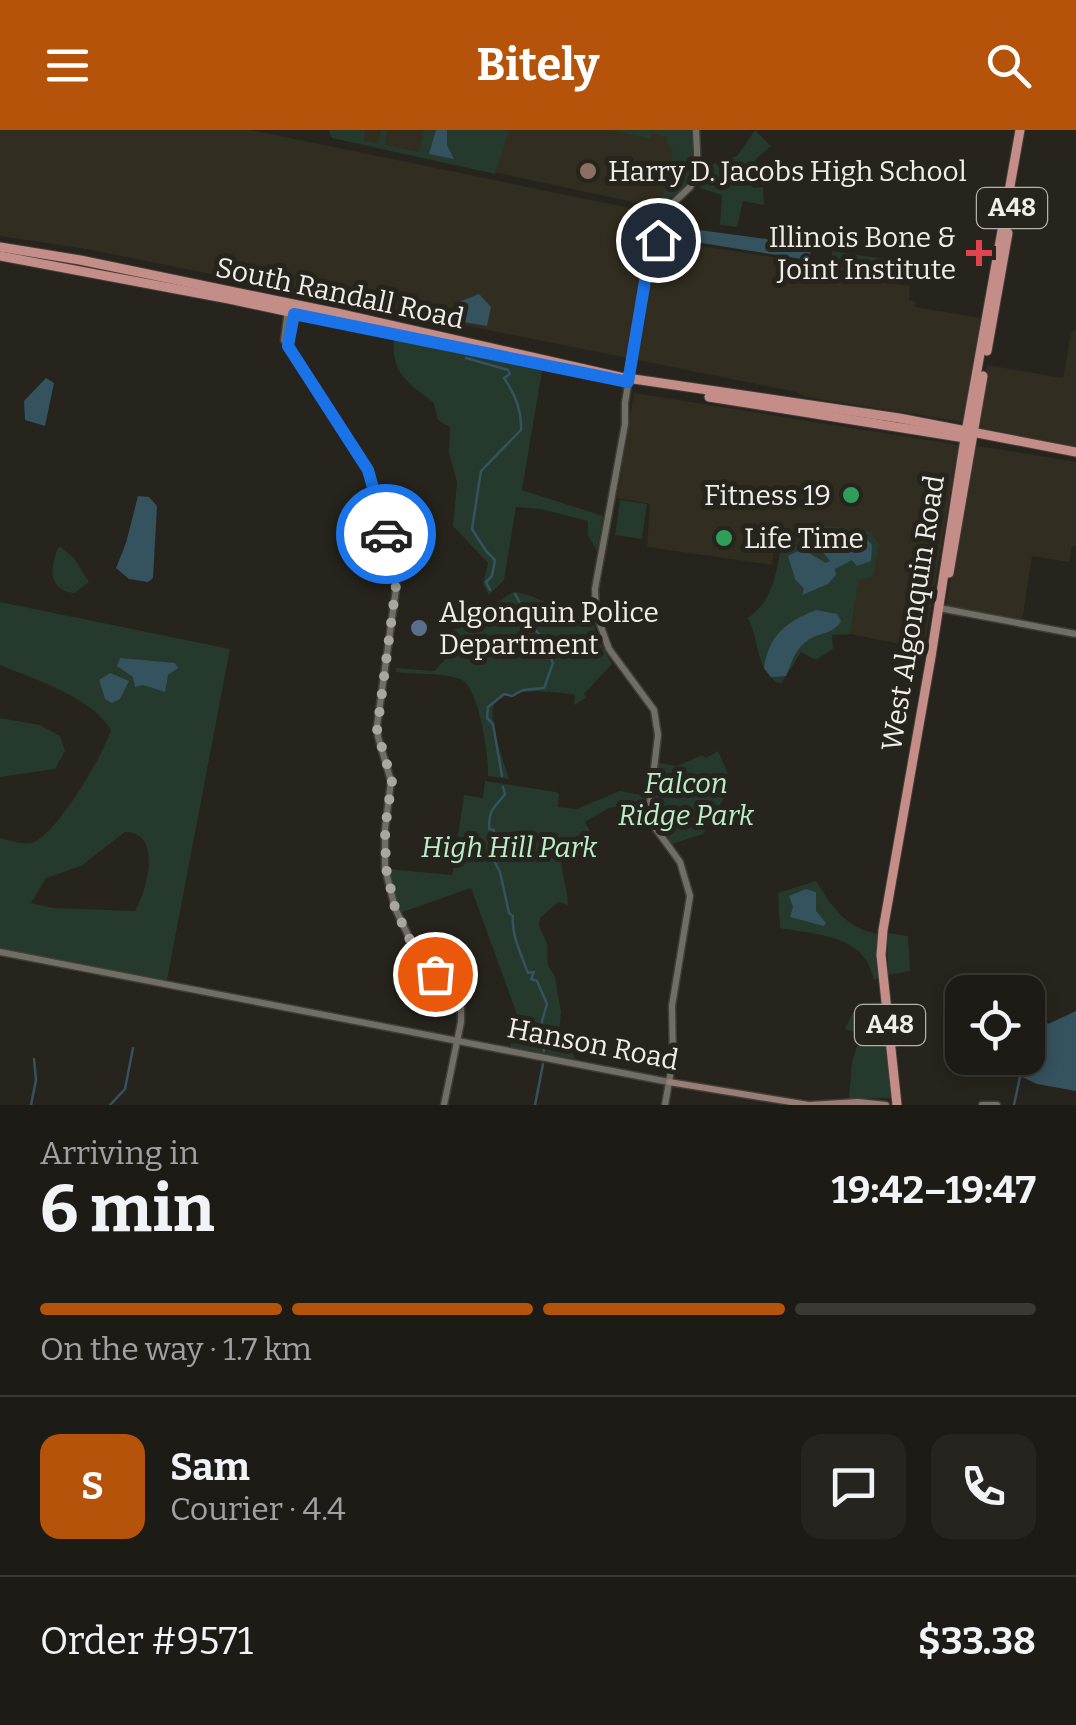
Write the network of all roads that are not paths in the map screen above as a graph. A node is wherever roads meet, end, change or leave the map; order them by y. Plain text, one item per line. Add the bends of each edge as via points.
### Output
1 (696, 130) edge
2 (1023, 130) edge
3 (0, 247) edge
4 (0, 256) edge
5 (292, 309) junction
6 (628, 380) junction
7 (968, 436) junction
8 (1076, 454) edge
9 (958, 505) junction
10 (939, 608) junction
11 (1076, 634) edge
12 (0, 952) edge
13 (458, 1041) junction
14 (669, 1082) junction
15 (444, 1105) edge
16 (665, 1105) edge
17 (886, 1105) edge
18 (897, 1105) edge
19 (982, 1105) edge
20 (996, 1105) edge

1 - 6 street via 698,172 668,208 649,257
2 - 7 main road, A48
3 - 5 main road, South Randall Road
4 - 5 main road, South Randall Road
5 - 6 main road, South Randall Road
5 - 13 street via 288,346 368,470 396,570 377,731 392,781 386,868 395,908 418,956 460,1002
6 - 7 main road, South Randall Road via 899,418
6 - 14 street via 596,613 609,650 654,710 658,735 649,811 688,886
7 - 8 main road, South Randall Road
7 - 9 main road, A48
7 - 9 main road, West Algonquin Road / A48
9 - 10 main road, West Algonquin Road / A48
9 - 10 main road, A48
10 - 11 street
10 - 18 main road, West Algonquin Road / A48 via 883,930
12 - 13 street, Hanson Road
13 - 14 street, Hanson Road
13 - 15 street
14 - 16 street
14 - 17 main road, Hanson Road via 809,1105
19 - 20 street

